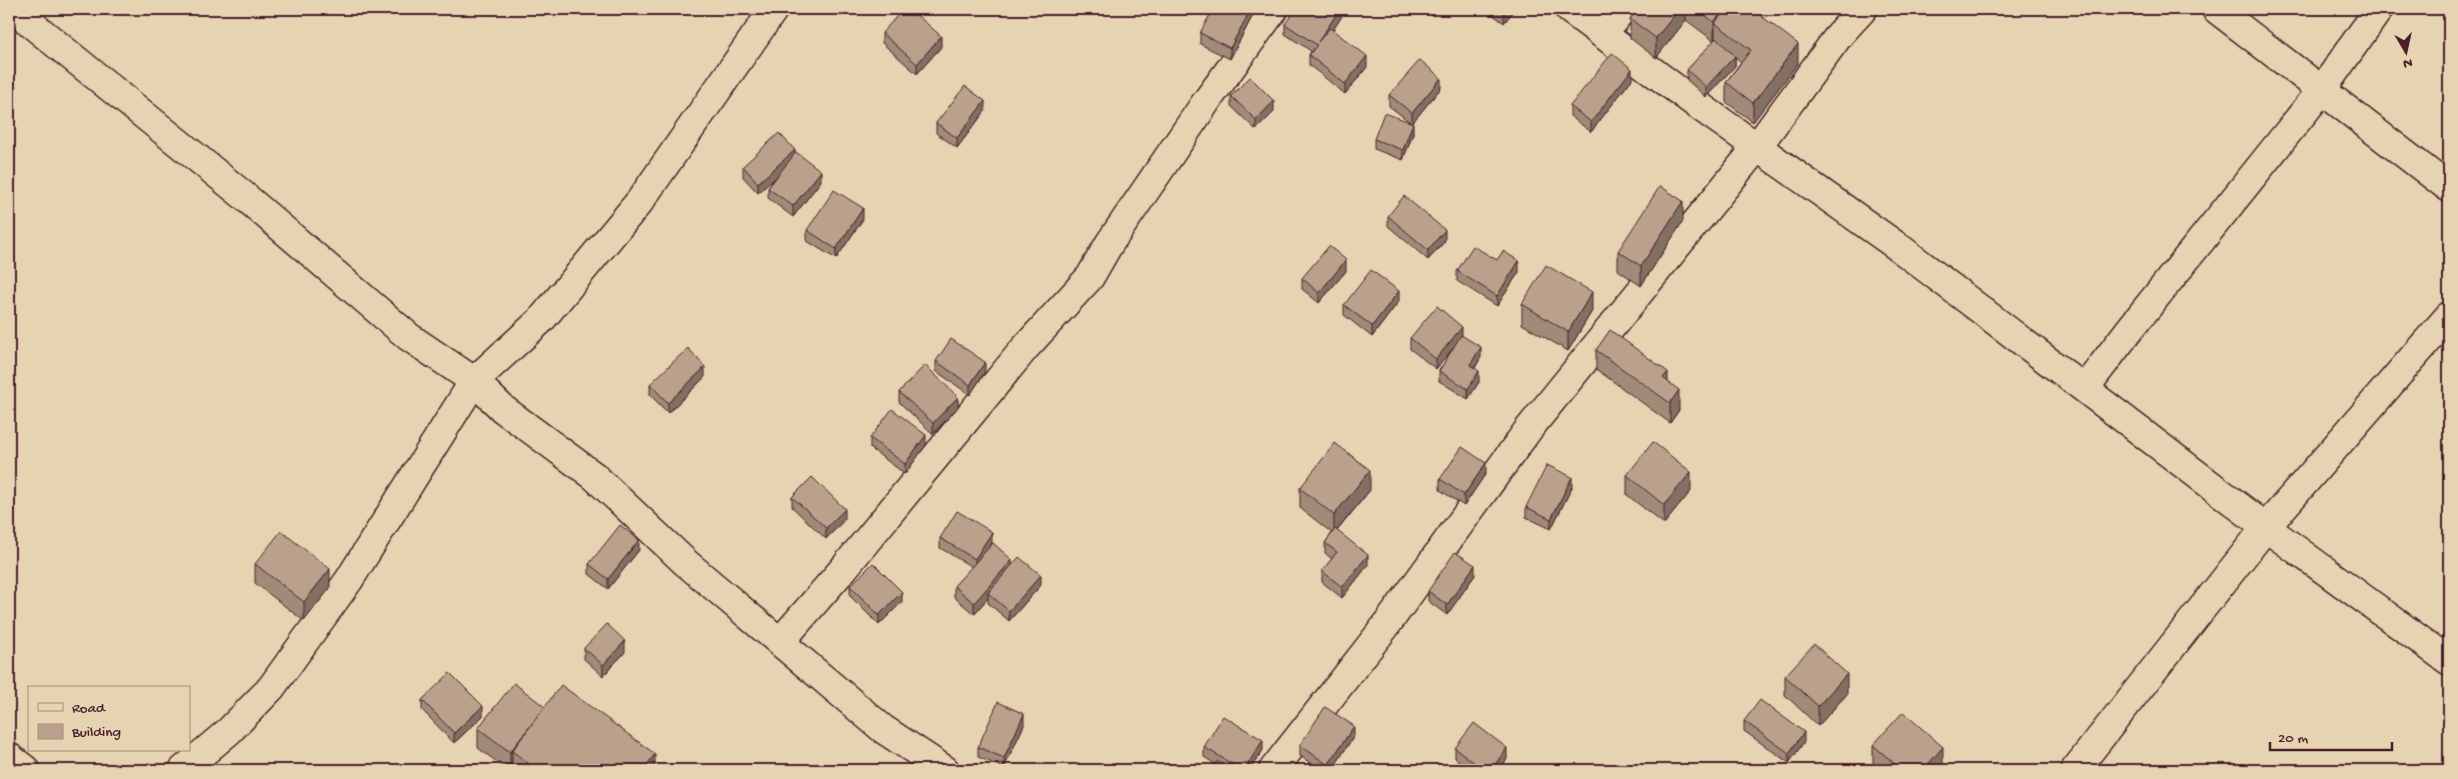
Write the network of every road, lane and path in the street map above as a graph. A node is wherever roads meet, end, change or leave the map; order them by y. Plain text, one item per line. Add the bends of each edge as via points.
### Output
1 (13, 9) edge
2 (774, 9) edge
3 (1274, 9) edge
4 (1569, 9) edge
5 (1622, 9) edge
6 (1863, 9) edge
7 (2216, 9) edge
8 (2379, 9) edge
9 (1602, 34) junction
10 (2321, 91) junction
11 (1757, 147) junction
12 (2449, 188) edge
13 (2449, 316) edge
14 (474, 381) junction
15 (2085, 388) junction
16 (2266, 527) junction
17 (780, 642) junction
18 (2449, 660) edge
19 (9, 756) edge
20 (26, 770) edge
21 (183, 770) edge
22 (945, 770) edge
23 (1273, 770) edge
24 (2075, 770) edge

1 - 14 street via 409,336
2 - 14 street via 640,201 541,320
3 - 17 street via 1206,102 1090,277 1026,348
4 - 9 street
5 - 9 street
6 - 11 street via 1840,34
7 - 10 street
8 - 10 street
9 - 11 street
10 - 12 street
10 - 15 street
11 - 15 street via 1902,249
11 - 23 street via 1528,430 1385,628
13 - 16 street
14 - 17 street via 503,409 594,476 685,562
14 - 21 street via 349,580 272,688
15 - 16 street
16 - 18 street
16 - 24 street
17 - 22 street via 883,729
19 - 20 street

